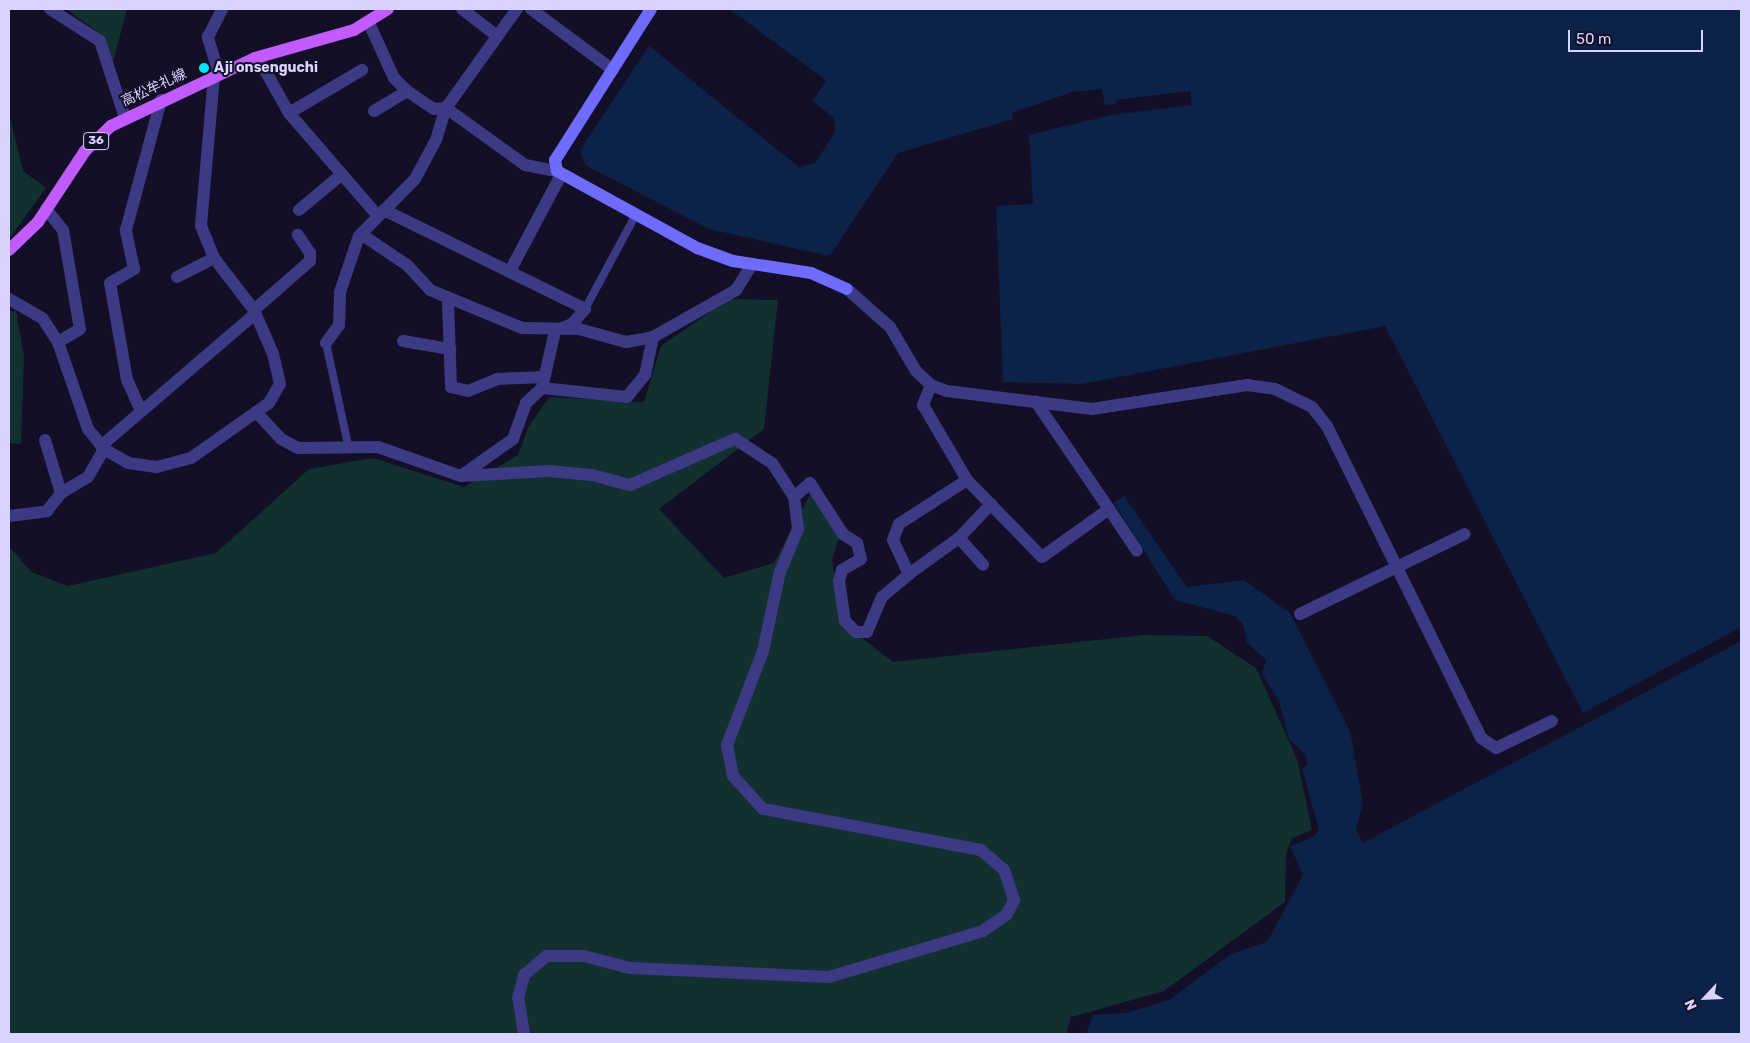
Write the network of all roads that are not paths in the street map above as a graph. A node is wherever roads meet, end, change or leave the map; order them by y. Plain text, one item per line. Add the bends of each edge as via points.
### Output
1 (50, 9) edge
2 (222, 9) edge
3 (388, 9) edge
4 (462, 9) edge
5 (516, 9) edge
6 (531, 9) edge
7 (651, 9) edge
8 (369, 23) junction
9 (497, 36) junction
10 (258, 58) junction
11 (362, 70) dead end
12 (612, 70) junction
13 (216, 76) junction
14 (408, 91) junction
15 (161, 100) junction
16 (446, 108) junction
17 (374, 110) dead end
18 (289, 113) junction
19 (125, 118) junction
20 (559, 173) junction
21 (342, 174) junction
22 (46, 209) junction
23 (299, 210) dead end
24 (381, 213) junction
25 (635, 216) junction
26 (361, 234) junction
27 (298, 235) dead end
28 (9, 250) edge
29 (214, 258) junction
30 (752, 264) junction
31 (511, 269) junction
32 (177, 277) dead end
33 (9, 299) edge
34 (448, 301) junction
35 (586, 309) junction
36 (255, 312) junction
37 (555, 331) junction
38 (653, 337) junction
39 (403, 341) dead end
40 (58, 342) junction
41 (326, 343) joint
42 (450, 349) junction
43 (543, 382) junction
44 (931, 385) junction
45 (1036, 402) junction
46 (141, 410) junction
47 (257, 413) junction
48 (45, 440) dead end
49 (348, 444) junction
50 (103, 448) junction
51 (461, 476) junction
52 (967, 480) junction
53 (61, 493) junction
54 (794, 497) junction
55 (991, 504) junction
56 (1108, 508) junction
57 (9, 516) edge
58 (1465, 534) dead end
59 (959, 538) junction
60 (1137, 551) dead end
61 (983, 565) dead end
62 (1397, 567) junction
63 (909, 574) junction
64 (1300, 614) dead end
65 (1552, 721) dead end
66 (524, 1034) edge

1 - 19 street via 100,41
2 - 13 street via 208,37
3 - 8 main road, 高松牟礼線 / 36
4 - 9 street
5 - 9 street
6 - 12 street
7 - 12 street
8 - 10 main road, 高松牟礼線 / 36
8 - 14 street via 394,78
9 - 16 street
10 - 13 main road, 高松牟礼線 / 36
10 - 18 street
11 - 18 street
12 - 20 street via 555,160
13 - 15 main road, 高松牟礼線 / 36
13 - 29 street via 201,225
14 - 16 street via 434,109
14 - 17 street
15 - 19 main road, 高松牟礼線 / 36
15 - 46 street via 126,230 132,273 110,283 127,380
16 - 20 street via 525,165
16 - 24 street via 436,140 415,179
18 - 21 street
19 - 22 main road, 高松牟礼線 / 36 via 85,151
20 - 25 street
20 - 31 street
21 - 23 street
21 - 24 street
22 - 28 main road, 高松牟礼線 / 36
22 - 40 street via 63,230 80,329
24 - 26 street
24 - 31 street
25 - 30 street via 697,248
25 - 35 lane
26 - 34 street via 408,265 430,290
26 - 41 street via 340,292 339,325
27 - 36 street via 310,253 310,261
29 - 32 street
29 - 36 street
30 - 38 street via 736,290
30 - 44 street via 811,273 847,289 890,327 916,371
31 - 35 street
33 - 40 street via 43,319
34 - 37 street via 489,311 522,328
34 - 42 street
35 - 37 street via 572,324
36 - 46 street
36 - 47 street via 280,384
37 - 38 street via 578,329 626,342
37 - 43 street
38 - 43 street via 645,375 627,397
39 - 42 street
40 - 50 street via 88,429
41 - 49 lane
42 - 43 street via 451,386 468,391 497,379
43 - 51 street via 526,404 513,439
44 - 45 street
44 - 52 street via 923,405
45 - 56 street
45 - 62 street via 1092,410 1247,385 1275,388 1312,408 1327,426
46 - 50 street
47 - 49 street via 282,439 298,448
47 - 50 street via 191,458 157,467 128,463
48 - 53 street
49 - 51 street via 378,448
50 - 53 street via 88,476
51 - 54 street via 549,472 592,475 630,485 735,438 772,463
52 - 55 street
52 - 63 street via 899,524 892,540
53 - 57 street via 47,511
54 - 63 street via 810,483 844,534 857,543 861,559 842,570 839,581 844,622 856,632 866,632 882,597
54 - 66 street via 798,529 780,572 763,651 727,745 734,776 763,809 982,850 1004,870 1014,900 1007,914 983,931 829,977 630,968 584,956 547,956 524,975 518,998
55 - 56 street via 1042,557
55 - 59 street
56 - 60 street
58 - 62 street
59 - 61 street
59 - 63 street
62 - 64 street
62 - 65 street via 1481,738 1496,748

